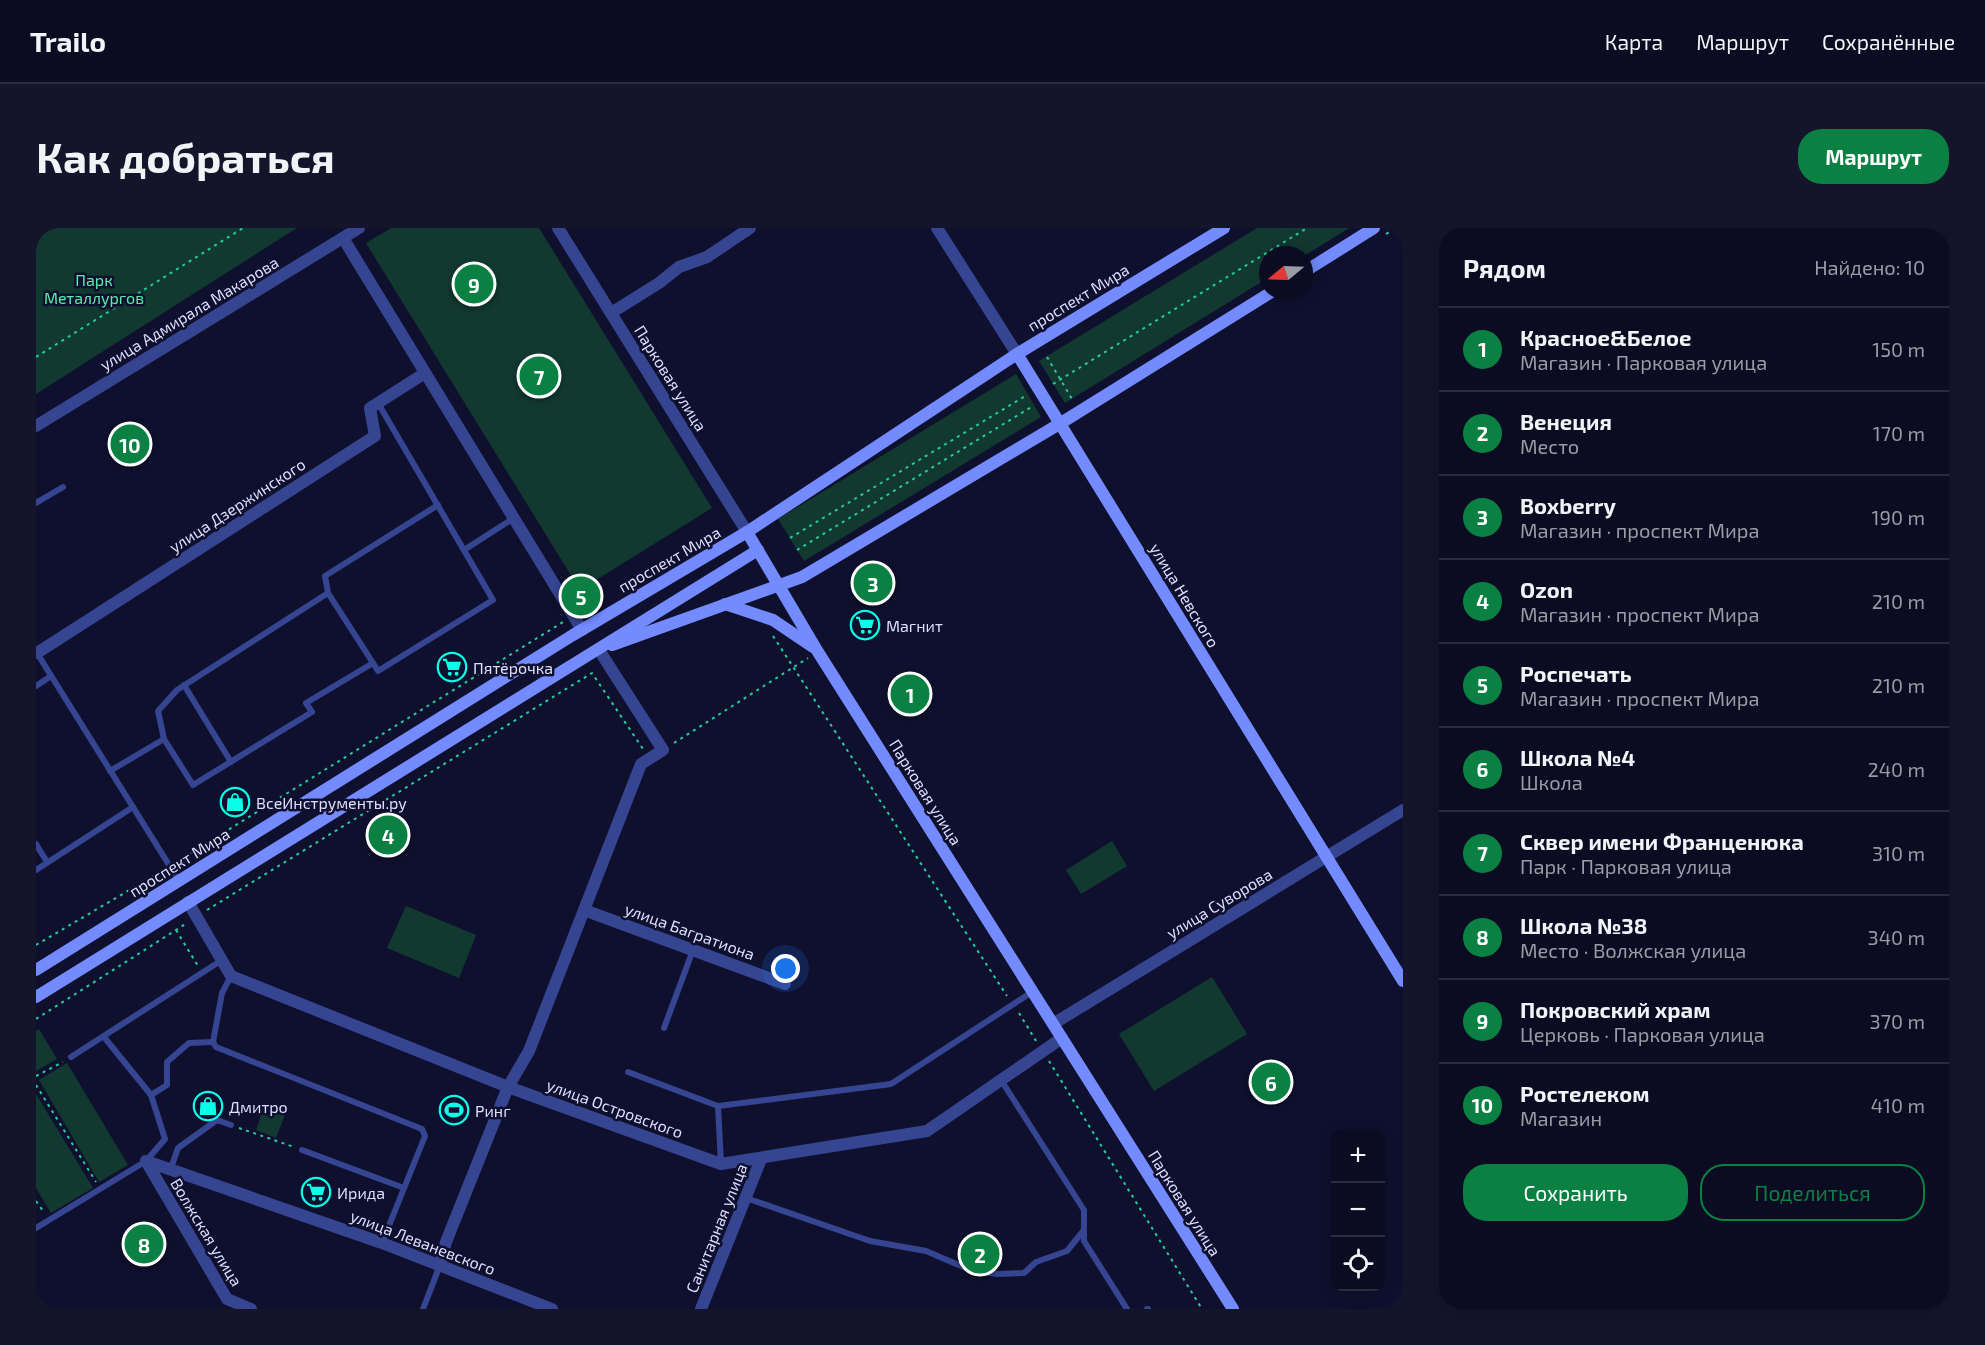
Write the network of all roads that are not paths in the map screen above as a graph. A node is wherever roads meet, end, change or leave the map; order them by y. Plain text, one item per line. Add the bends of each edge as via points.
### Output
1 (359, 228) edge
2 (558, 228) edge
3 (750, 228) edge
4 (937, 228) edge
5 (1224, 228) edge
6 (1374, 228) edge
7 (343, 238) junction
8 (1313, 266) edge
9 (1259, 300) edge
10 (611, 313) junction
11 (1017, 354) junction
12 (425, 373) junction
13 (378, 403) junction
14 (1061, 423) junction
15 (36, 426) edge
16 (63, 487) dead end
17 (36, 503) edge
18 (438, 505) junction
19 (514, 518) junction
20 (747, 532) junction
21 (464, 550) junction
22 (758, 550) junction
23 (777, 585) junction
24 (328, 592) junction
25 (725, 604) junction
26 (582, 630) junction
27 (599, 650) junction
28 (37, 652) edge
29 (818, 652) junction
30 (585, 655) junction
31 (373, 663) junction
32 (51, 676) junction
33 (36, 686) edge
34 (184, 686) junction
35 (164, 739) junction
36 (231, 762) junction
37 (110, 771) junction
38 (133, 807) junction
39 (1403, 810) edge
40 (36, 844) edge
41 (1326, 857) junction
42 (47, 862) junction
43 (36, 870) edge
44 (179, 882) junction
45 (188, 902) junction
46 (584, 909) junction
47 (693, 950) junction
48 (222, 960) junction
49 (36, 970) edge
50 (231, 976) junction
51 (1403, 981) edge
52 (785, 984) dead end
53 (1033, 992) junction
54 (36, 997) edge
55 (1053, 1023) junction
56 (664, 1028) dead end
57 (104, 1036) junction
58 (1062, 1038) junction
59 (213, 1042) junction
60 (71, 1057) road end
61 (628, 1072) dead end
62 (1001, 1080) junction
63 (508, 1087) junction
64 (151, 1095) junction
65 (718, 1106) junction
66 (231, 1125) road end
67 (302, 1150) road end
68 (761, 1159) junction
69 (146, 1161) junction
70 (721, 1164) junction
71 (171, 1168) junction
72 (404, 1188) junction
73 (746, 1198) junction
74 (36, 1228) edge
75 (1084, 1230) junction
76 (382, 1243) junction
77 (440, 1264) junction
78 (547, 1308) edge
79 (251, 1309) edge
80 (423, 1309) edge
81 (701, 1309) edge
82 (1127, 1309) edge
83 (1233, 1309) edge

1 - 7 street, улица Адмирала Макарова
2 - 10 street, Парковая улица
3 - 10 street via 707,257 679,267
4 - 11 street, улица Невского
5 - 11 main road, проспект Мира
6 - 8 main road
7 - 12 street
7 - 15 street, улица Адмирала Макарова
9 - 14 main road
10 - 20 street, Парковая улица
11 - 14 main road, улица Невского
11 - 20 main road, проспект Мира
12 - 13 street
12 - 19 street
13 - 18 lane
13 - 28 street, улица Дзержинского via 370,408 375,436
14 - 23 main road via 802,577
14 - 41 main road, улица Невского
16 - 17 lane
18 - 21 lane
18 - 24 lane via 326,576
19 - 21 lane
19 - 26 street
20 - 22 main road, Парковая улица
20 - 26 main road, проспект Мира
21 - 31 lane via 493,600 378,671
22 - 23 main road, Парковая улица
22 - 30 main road
23 - 25 main road
23 - 29 main road, Парковая улица
24 - 31 lane
24 - 34 lane
25 - 27 main road
25 - 29 main road via 773,620
26 - 44 main road, проспект Мира
27 - 30 main road
27 - 46 street via 663,750 641,765
28 - 32 lane
29 - 53 main road, Парковая улица
30 - 45 main road
31 - 36 lane via 306,703 312,712
32 - 33 lane
32 - 37 lane
34 - 35 lane via 158,711
34 - 36 lane
35 - 36 lane via 193,785
35 - 37 lane
37 - 38 lane
38 - 42 lane
38 - 44 lane
39 - 41 street, улица Суворова
40 - 42 lane
41 - 51 main road, улица Невского
41 - 55 street, улица Суворова
42 - 43 lane
44 - 49 main road, проспект Мира
45 - 48 street
45 - 54 main road
46 - 47 street, улица Багратиона
46 - 63 street via 529,1050
47 - 52 street, улица Багратиона
47 - 56 lane
48 - 50 street
48 - 57 lane
50 - 59 lane via 222,993
50 - 63 street, улица Островского
53 - 55 main road, Парковая улица
53 - 65 lane via 891,1084
55 - 58 main road, Парковая улица
57 - 60 lane
57 - 64 lane
58 - 62 street, улица Островского
58 - 83 main road, Парковая улица
59 - 64 lane via 189,1042 167,1062 167,1085
59 - 72 lane via 216,1047 422,1129 424,1136
61 - 65 lane
62 - 68 street, улица Островского via 927,1131
62 - 75 lane via 1083,1210
63 - 70 street, улица Островского
63 - 77 street
64 - 69 lane via 165,1139
65 - 70 lane
66 - 71 lane via 217,1120 178,1148
67 - 72 lane
68 - 70 street, улица Островского
68 - 73 street, Санитарная улица
69 - 71 street, улица Леваневского
69 - 74 lane
69 - 79 street, Волжская улица via 227,1299
71 - 76 street, улица Леваневского
72 - 76 lane
73 - 75 lane via 870,1241 926,1251 968,1269 997,1274 1024,1273 1036,1262 1068,1251
73 - 81 street, Санитарная улица
75 - 82 lane via 1084,1241
76 - 77 street, улица Леваневского
77 - 78 street, улица Леваневского
77 - 80 lane

